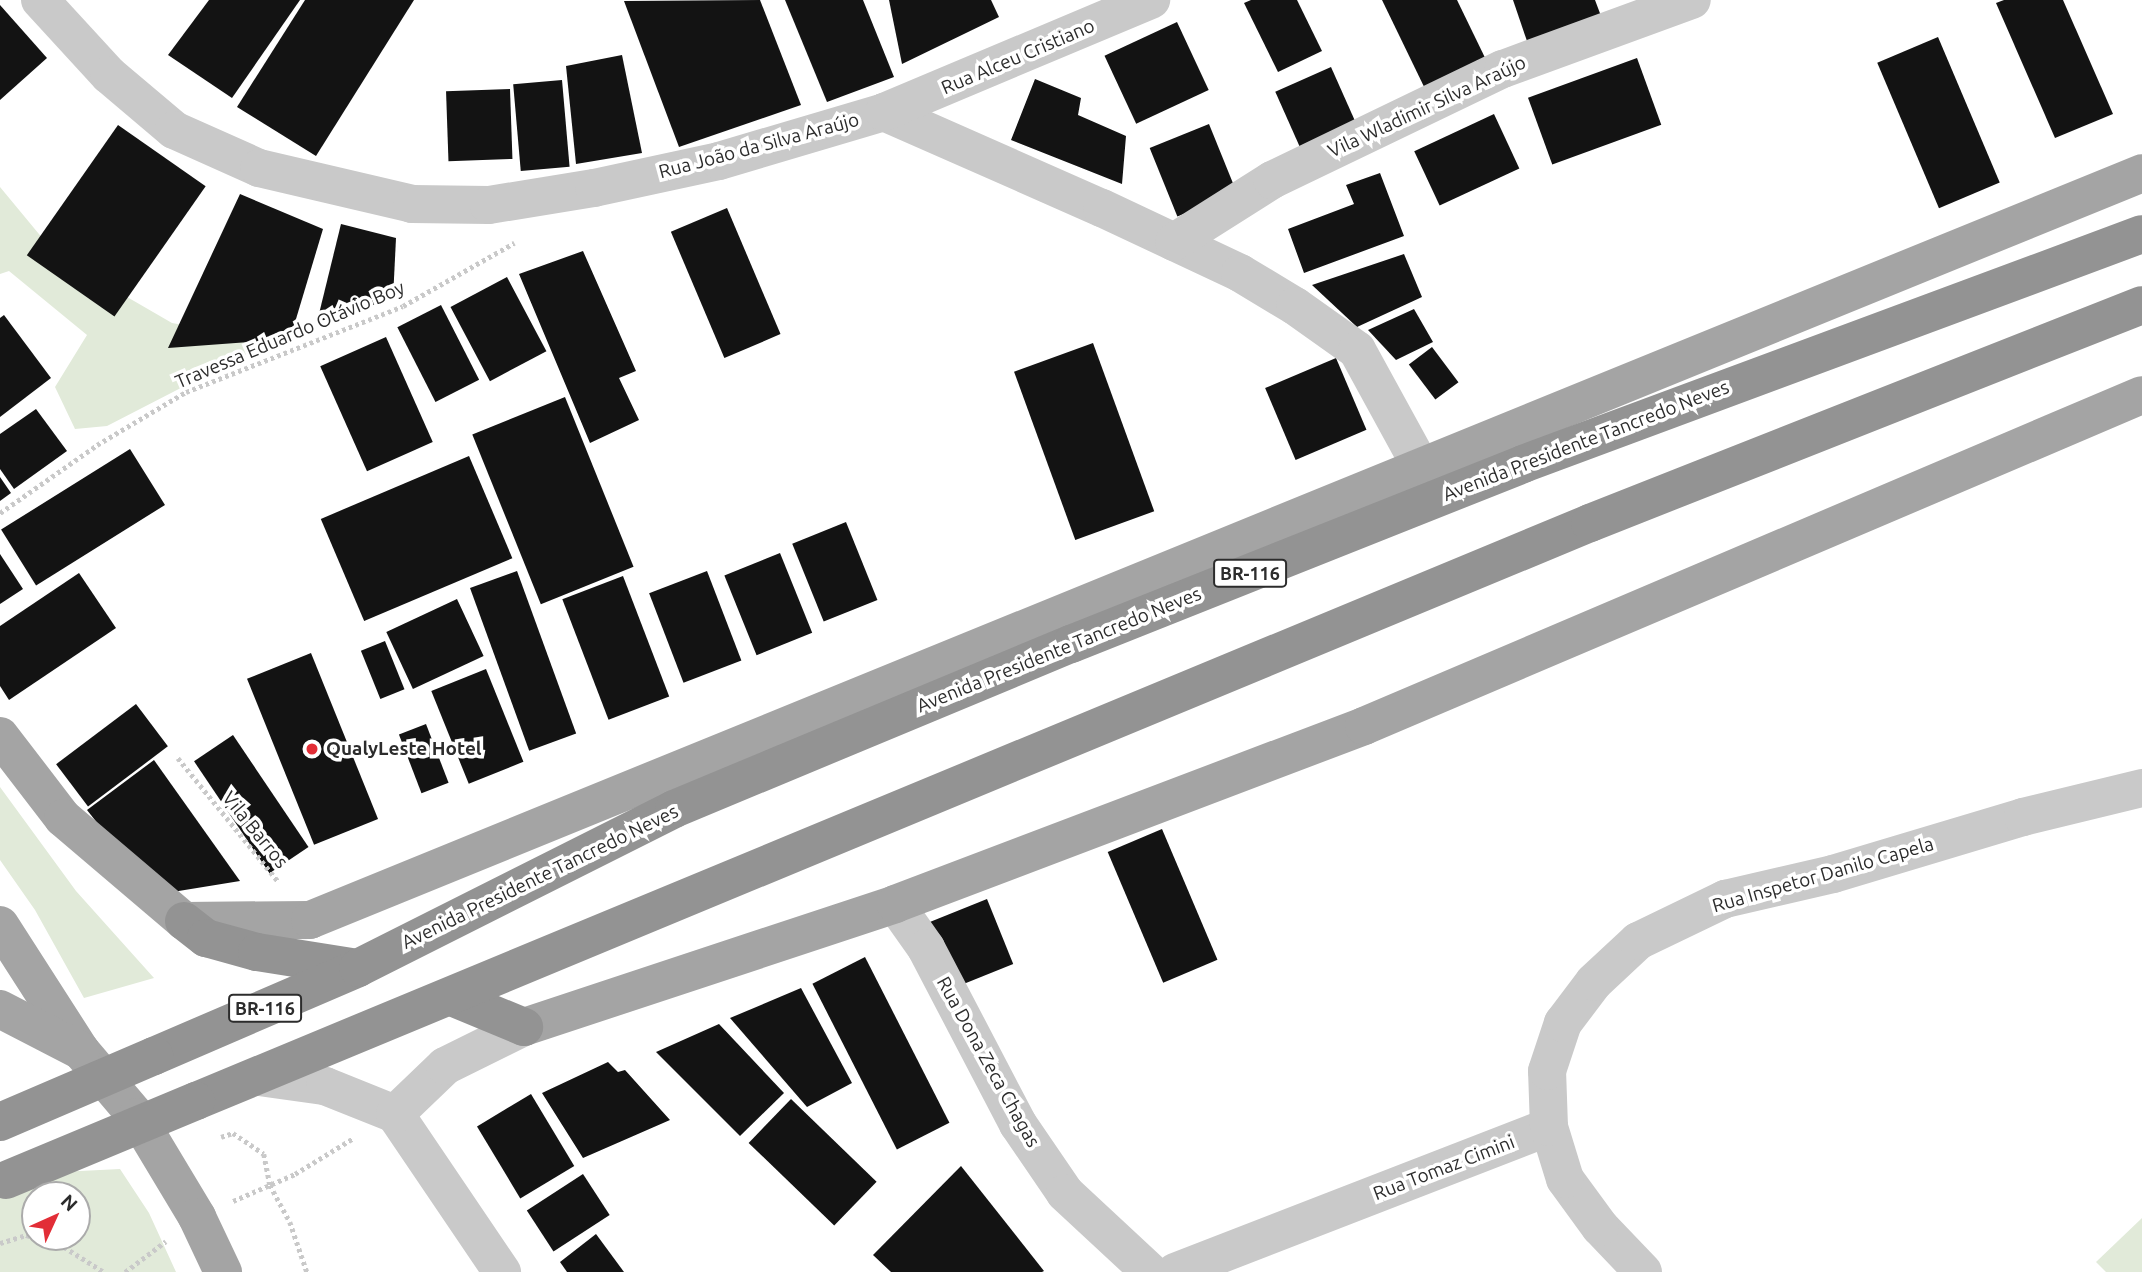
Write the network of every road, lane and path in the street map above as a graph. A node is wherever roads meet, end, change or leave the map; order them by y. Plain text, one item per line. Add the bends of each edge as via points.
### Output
1 (40, 0) edge
2 (1151, 0) edge
3 (1692, 0) edge
4 (884, 112) junction
5 (2142, 173) edge
6 (2142, 233) edge
7 (520, 239) dead end
8 (1174, 242) junction
9 (2142, 305) edge
10 (2142, 395) edge
11 (1420, 465) junction
12 (0, 513) edge
13 (0, 736) edge
14 (178, 758) dead end
15 (2142, 788) edge
16 (895, 904) junction
17 (310, 920) junction
18 (184, 921) junction
19 (0, 925) edge
20 (358, 968) junction
21 (454, 998) junction
22 (0, 1009) edge
23 (524, 1027) junction
24 (81, 1051) junction
25 (259, 1077) junction
26 (395, 1114) junction
27 (0, 1122) edge
28 (1549, 1127) junction
29 (156, 1154) junction
30 (3, 1182) edge
31 (270, 1185) junction
32 (197, 1217) junction
33 (0, 1243) edge
34 (104, 1272) edge
35 (125, 1272) edge
36 (223, 1272) edge
37 (307, 1272) edge
38 (502, 1272) edge
39 (1150, 1272) edge
40 (1175, 1272) edge
41 (1643, 1272) edge

1 - 4 street, Rua João da Silva Araújo via 109,75 174,130 259,168 412,204 489,205 594,188 719,160
2 - 4 street, Rua Alceu Cristiano
3 - 8 street, Vila Wladimir Silva Araújo via 1503,69 1272,180
4 - 8 street, Rua João da Silva Araújo
5 - 11 main road, Avenida Presidente Tancredo Neves
6 - 20 highway, Avenida Presidente Tancredo Neves / BR-116 via 1523,464 1059,649 674,809
7 - 12 path, Travessa Eduardo Otávio Boy via 403,306 186,392 97,445
8 - 11 street, Rua João da Silva Araújo via 1251,279 1357,350
9 - 21 highway via 1187,688
10 - 16 main road via 1364,726
11 - 17 main road, Avenida Presidente Tancredo Neves
13 - 18 main road via 63,818
14 - 17 path, Vila Barros
15 - 28 street, Rua Inspetor Danilo Capela via 2022,817 1833,874 1725,899 1638,941 1594,982 1563,1023 1547,1071
16 - 23 main road
16 - 39 street, Rua Dona Zeca Chagas via 926,948 1018,1125 1057,1182
17 - 18 main road, Avenida Presidente Tancredo Neves
18 - 20 highway via 206,938 257,952
19 - 24 main road
20 - 27 highway, Avenida Presidente Tancredo Neves / BR-116, bridge
21 - 23 highway
21 - 25 highway
22 - 24 main road
23 - 26 street via 445,1066
24 - 29 main road via 137,1117
25 - 26 street via 325,1086
25 - 30 highway, bridge
26 - 31 path
26 - 38 street
28 - 40 street, Rua Tomaz Cimini
28 - 41 street via 1566,1179 1600,1227
29 - 31 path via 233,1133 264,1154
29 - 32 main road
31 - 37 path via 290,1222
32 - 35 path
32 - 36 main road
33 - 34 path via 26,1236 64,1247

